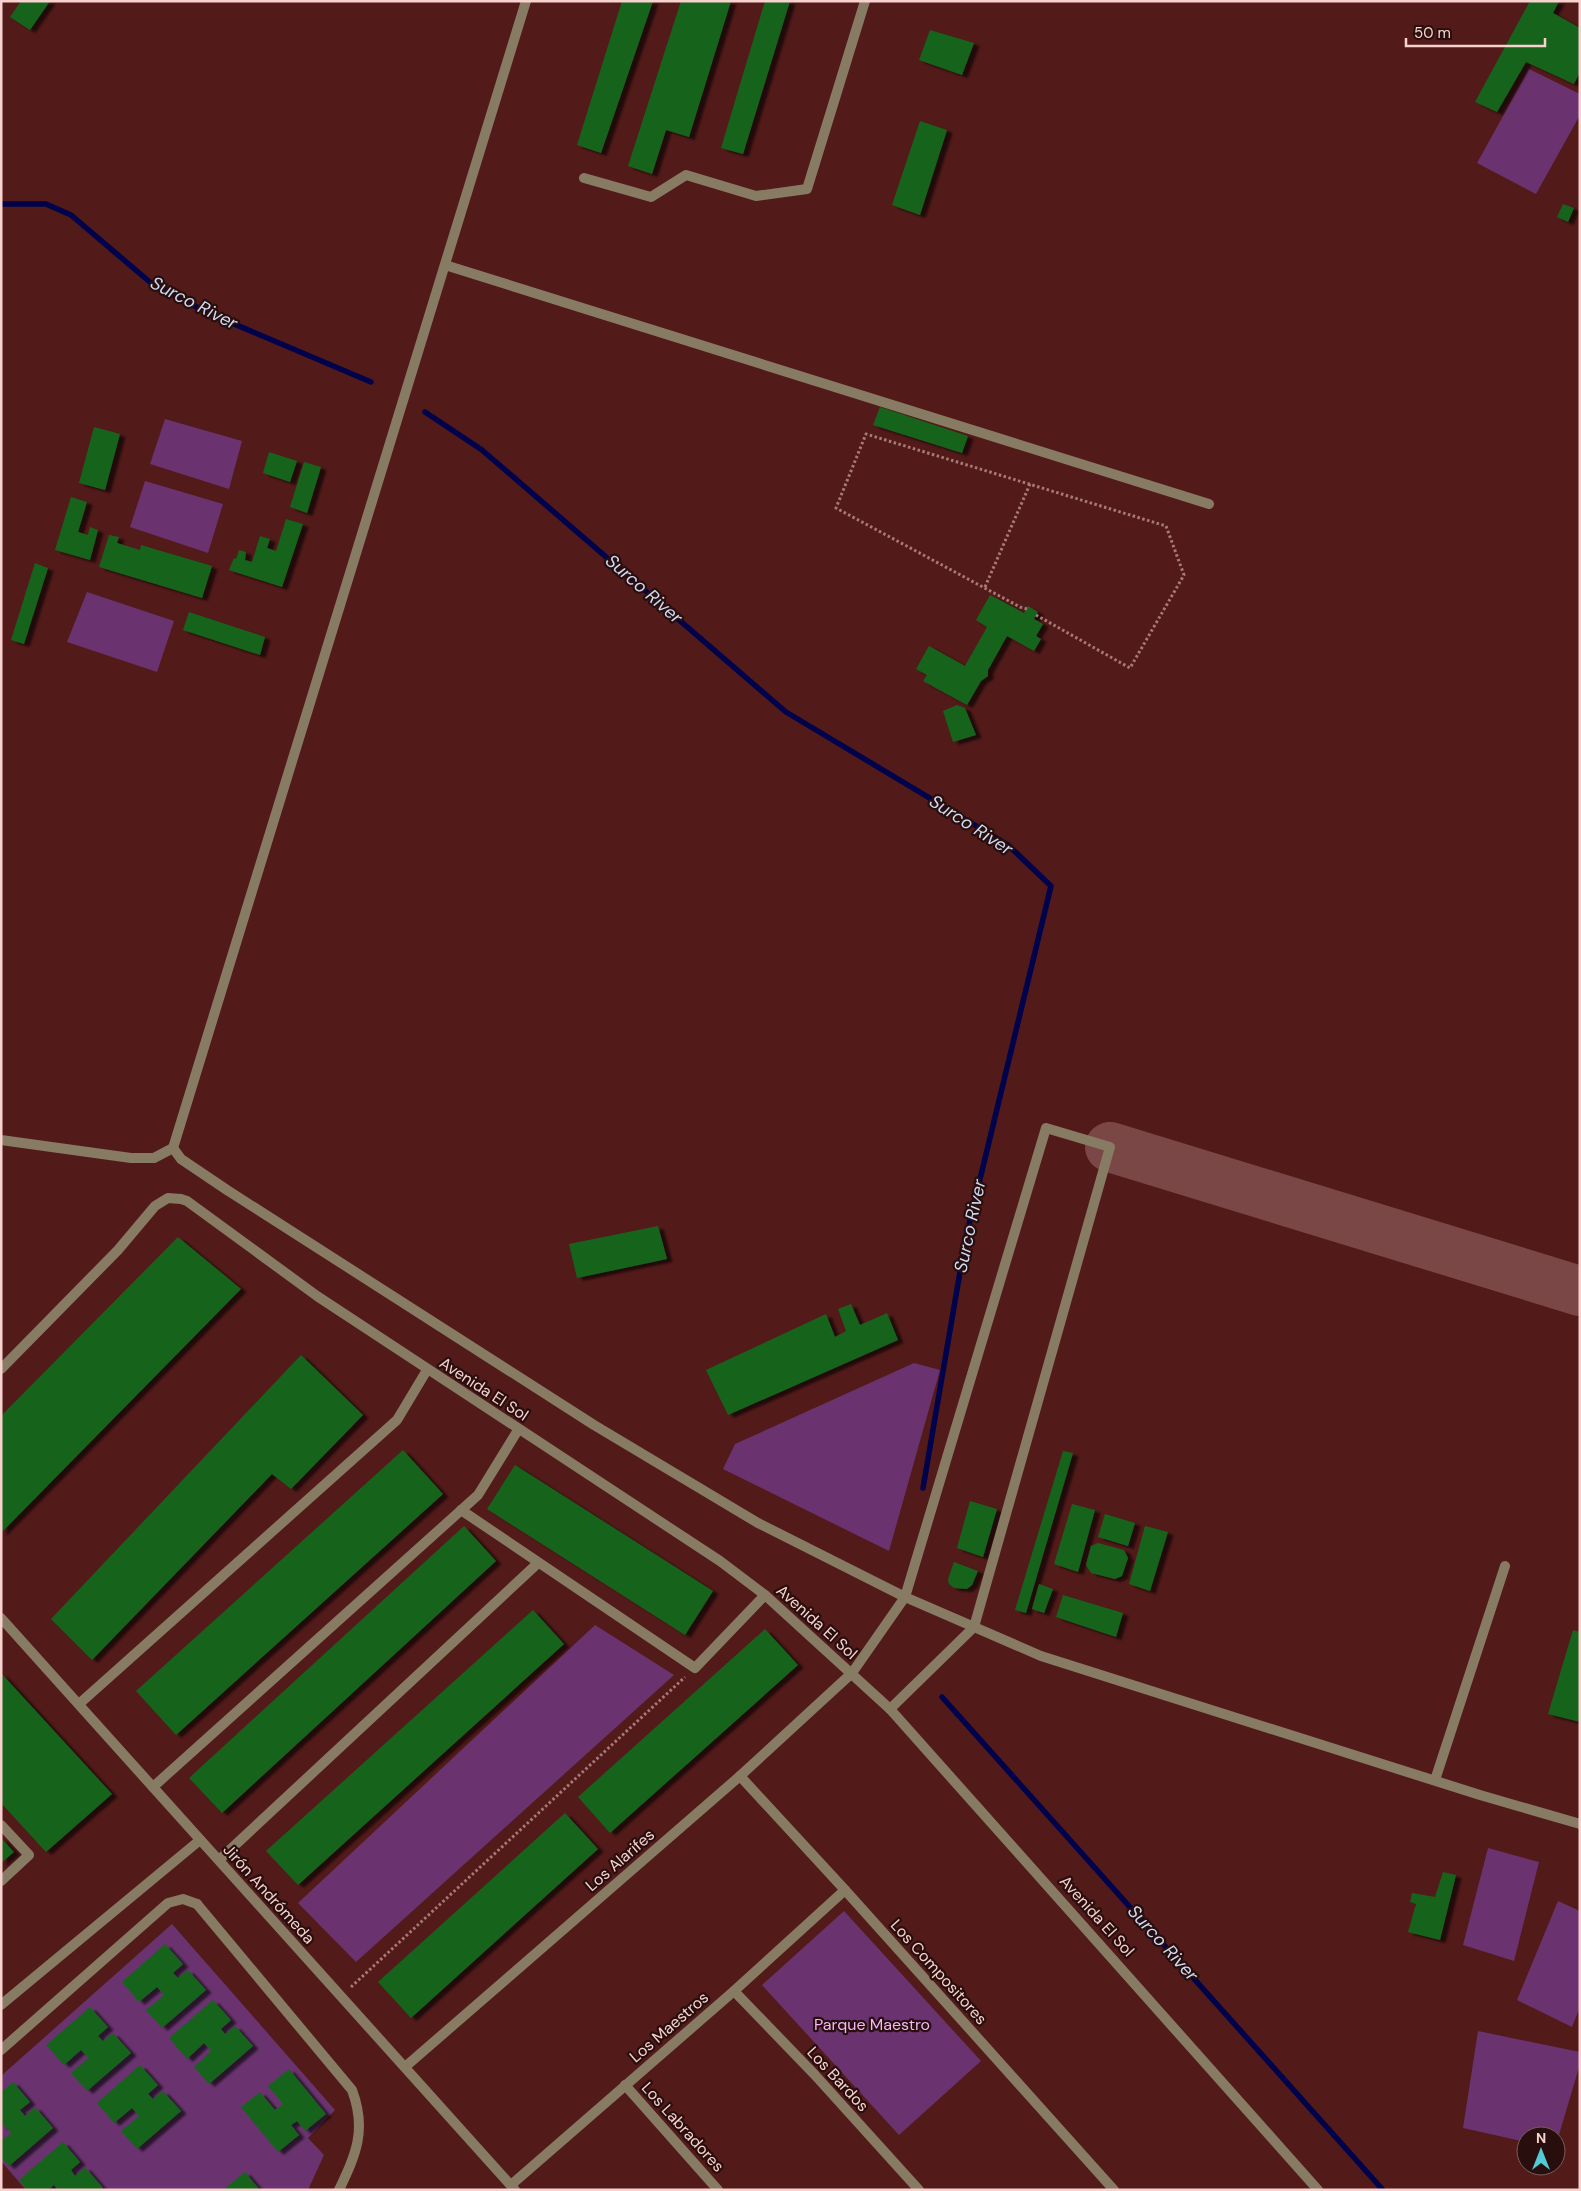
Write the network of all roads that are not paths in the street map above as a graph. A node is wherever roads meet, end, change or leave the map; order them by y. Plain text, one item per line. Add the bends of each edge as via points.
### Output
1 (526, 1) edge
2 (865, 1) edge
3 (584, 178) dead end
4 (445, 264) junction
5 (1209, 504) dead end
6 (1, 1140) edge
7 (173, 1148) junction
8 (1, 1369) edge
9 (427, 1370) junction
10 (518, 1430) junction
11 (461, 1510) junction
12 (538, 1563) junction
13 (1505, 1566) dead end
14 (765, 1595) junction
15 (904, 1597) junction
16 (1, 1618) edge
17 (974, 1627) junction
18 (852, 1673) junction
19 (79, 1704) junction
20 (890, 1709) junction
21 (740, 1776) junction
22 (1435, 1780) junction
23 (153, 1787) junction
24 (1580, 1824) edge
25 (1, 1825) edge
26 (200, 1840) junction
27 (218, 1860) junction
28 (1, 1881) edge
29 (845, 1890) junction
30 (734, 1991) junction
31 (1, 2004) edge
32 (1, 2050) edge
33 (405, 2067) junction
34 (626, 2085) junction
35 (513, 2188) edge
36 (339, 2190) edge
37 (718, 2190) edge
38 (919, 2190) edge
39 (1114, 2190) edge
40 (1318, 2190) edge

1 - 4 street
2 - 3 street via 807,190 756,196 686,175 651,197
4 - 5 street
4 - 7 street
6 - 7 street via 131,1158 154,1158
7 - 15 street via 181,1159 227,1190 594,1425 758,1523
8 - 9 street, Avenida El Sol via 118,1250 155,1206 168,1198 187,1201 280,1270
9 - 10 street, Avenida El Sol
9 - 19 street via 397,1420
10 - 11 street via 478,1495
10 - 14 street, Avenida El Sol via 720,1561
11 - 12 street
11 - 23 street
12 - 14 street via 695,1668
12 - 27 street
13 - 22 street
14 - 18 street, Avenida El Sol
15 - 17 street
15 - 17 street, Los Alarifes via 1046,1128 1110,1147
15 - 18 street, Los Alarifes
16 - 19 street, Jirón Andrómeda
17 - 20 street
17 - 22 street via 1040,1656
18 - 20 street, Avenida El Sol
18 - 21 street, Los Alarifes
19 - 23 street, Jirón Andrómeda
20 - 40 street, Avenida El Sol
21 - 29 street, Los Compositores
21 - 33 street, Los Alarifes
22 - 24 street
23 - 26 street, Jirón Andrómeda
25 - 28 street via 29,1855
26 - 27 street, Jirón Andrómeda
26 - 31 street
27 - 33 street, Jirón Andrómeda
29 - 30 street, Los Maestros
29 - 39 street, Los Compositores
30 - 34 street, Los Maestros
30 - 38 street, Los Bardos
32 - 36 street via 168,1903 183,1899 196,1904 352,2090 360,2118 360,2132 353,2160
33 - 35 street, Jirón Andrómeda
34 - 35 street, Los Maestros
34 - 37 street, Los Labradores

